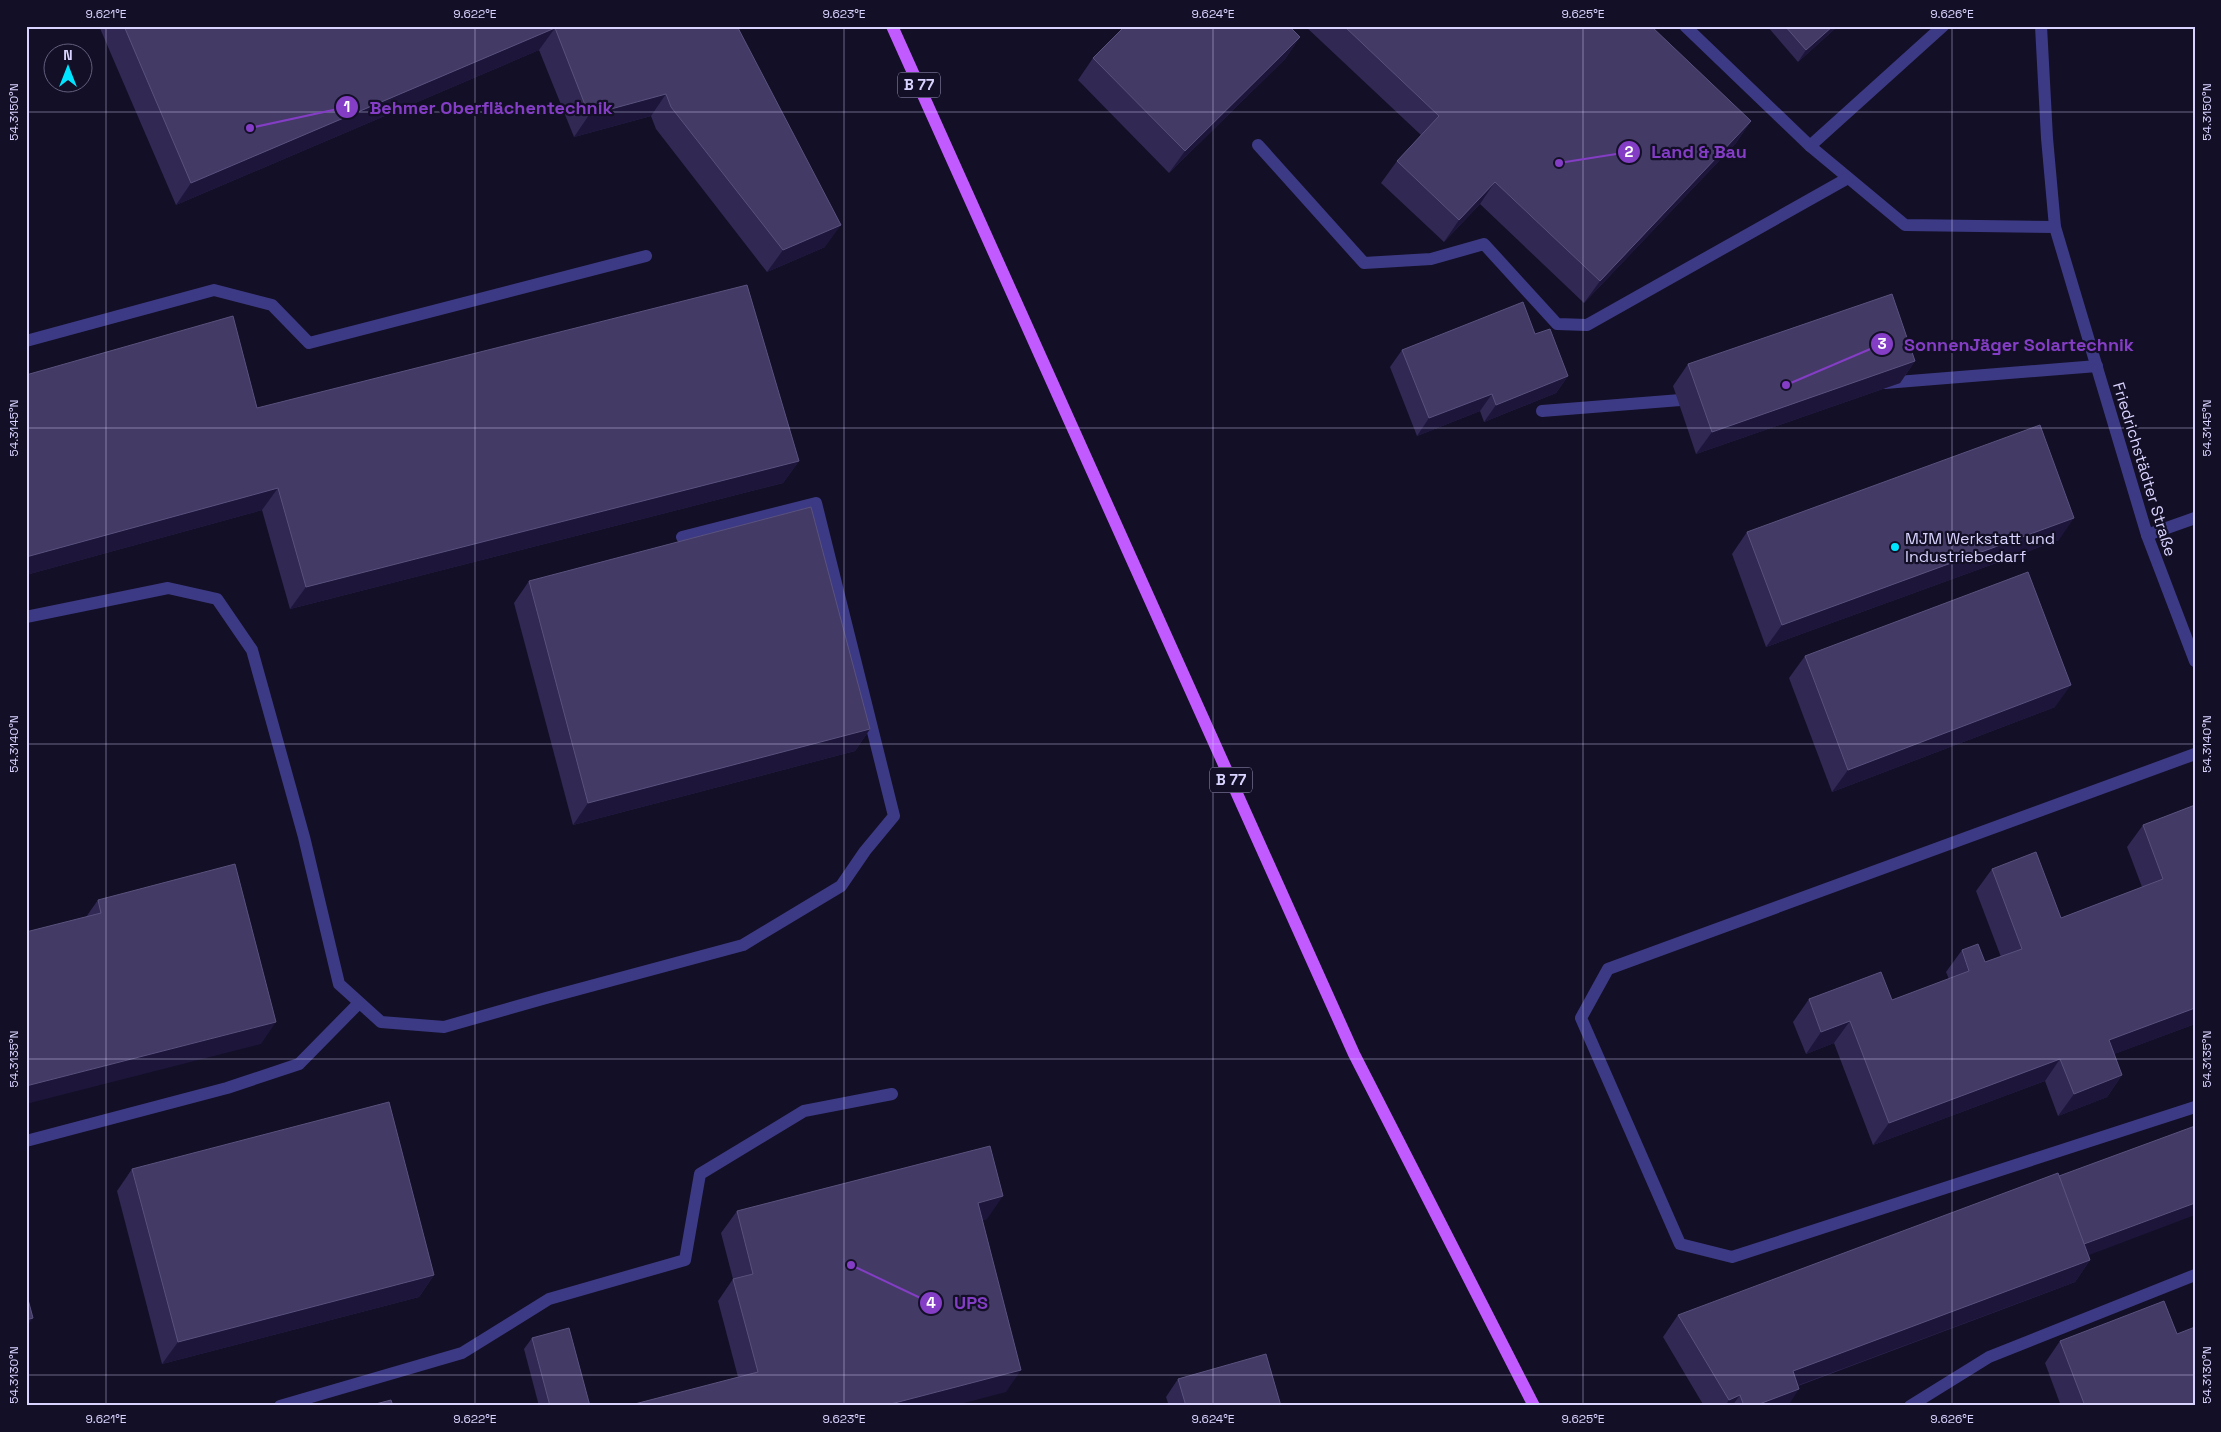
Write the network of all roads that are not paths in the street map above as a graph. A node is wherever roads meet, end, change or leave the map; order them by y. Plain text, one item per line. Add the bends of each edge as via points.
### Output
1 (892, 26) edge
2 (1685, 26) edge
3 (1943, 26) edge
4 (2041, 26) edge
5 (1258, 145) dead end
6 (1810, 146) junction
7 (1848, 178) junction
8 (2055, 227) junction
9 (646, 256) dead end
10 (26, 341) edge
11 (2097, 366) junction
12 (1872, 384) edge
13 (1706, 398) edge
14 (1542, 411) edge
15 (2195, 518) edge
16 (2147, 535) junction
17 (682, 537) dead end
18 (26, 617) edge
19 (2195, 661) edge
20 (2195, 754) edge
21 (360, 1003) junction
22 (892, 1094) dead end
23 (2195, 1107) edge
24 (26, 1141) edge
25 (2195, 1275) edge
26 (280, 1406) edge
27 (1534, 1406) edge
28 (1910, 1406) edge

1 - 27 main road, B 77 via 1354,1054
2 - 6 street
3 - 6 street
4 - 8 street, Friedrichstädter Straße
5 - 7 street via 1364,263 1431,259 1484,244 1557,324 1587,325
6 - 7 street
7 - 8 street via 1905,225
8 - 11 street, Friedrichstädter Straße
9 - 10 street via 308,343 272,305 214,290
11 - 12 street
11 - 16 street, Friedrichstädter Straße
13 - 14 street
15 - 16 street
16 - 19 street, Friedrichstädter Straße
17 - 21 street via 816,502 894,816 841,886 743,945 444,1027 381,1022
18 - 21 street via 168,588 217,598 252,650 304,836 339,984
20 - 23 street via 1608,968 1581,1018 1680,1244 1732,1257
21 - 24 street via 299,1064 227,1088
22 - 26 street via 804,1111 700,1174 685,1260 549,1299 462,1353
25 - 28 street via 1989,1357

